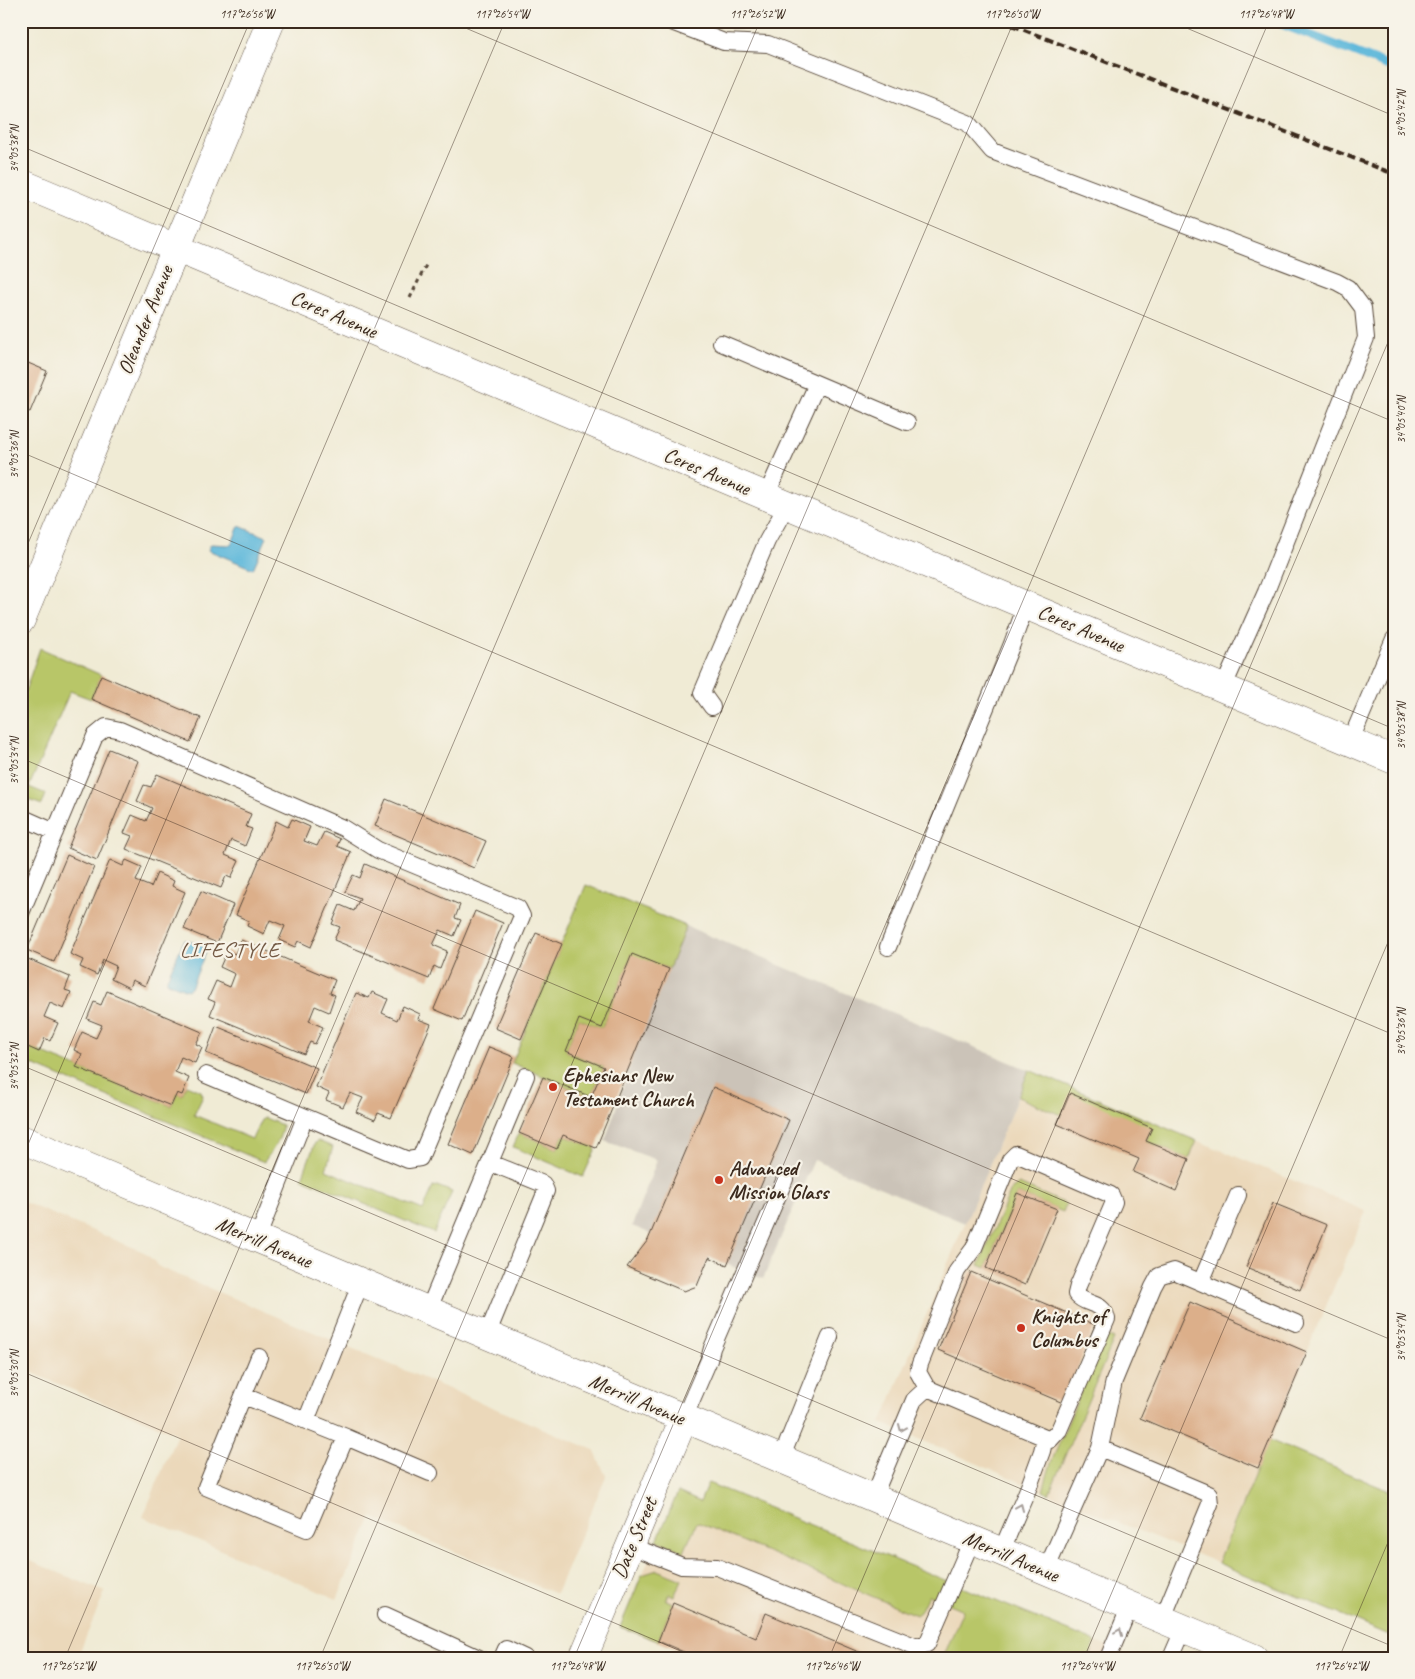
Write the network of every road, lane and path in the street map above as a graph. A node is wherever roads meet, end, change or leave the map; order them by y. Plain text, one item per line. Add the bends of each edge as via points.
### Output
1 (271, 21) edge
2 (669, 21) edge
3 (21, 183) edge
4 (175, 248) junction
5 (426, 266) dead end
6 (410, 298) dead end
7 (721, 343) dead end
8 (816, 384) junction
9 (907, 422) dead end
10 (777, 500) junction
11 (26, 593) edge
12 (1026, 605) junction
13 (21, 620) edge
14 (1394, 639) edge
15 (1223, 688) junction
16 (712, 707) dead end
17 (1350, 742) junction
18 (1394, 760) edge
19 (21, 817) edge
20 (55, 832) junction
21 (21, 913) edge
22 (888, 947) dead end
23 (206, 1075) dead end
24 (526, 1076) dead end
25 (305, 1117) junction
26 (21, 1139) edge
27 (490, 1163) junction
28 (785, 1179) dead end
29 (1238, 1195) dead end
30 (257, 1239) junction
31 (361, 1282) junction
32 (1201, 1282) junction
33 (428, 1311) junction
34 (1296, 1322) dead end
35 (487, 1335) junction
36 (830, 1337) dead end
37 (259, 1357) dead end
38 (927, 1388) junction
39 (244, 1396) junction
40 (684, 1418) junction
41 (306, 1421) junction
42 (346, 1437) junction
43 (1045, 1438) junction
44 (1100, 1448) junction
45 (781, 1459) junction
46 (430, 1473) dead end
47 (873, 1498) junction
48 (972, 1540) junction
49 (631, 1546) junction
50 (1001, 1552) junction
51 (1046, 1570) junction
52 (1130, 1606) junction
53 (385, 1615) dead end
54 (1173, 1624) junction
55 (479, 1658) edge
56 (502, 1658) edge
57 (525, 1658) edge
58 (583, 1658) edge
59 (1108, 1658) edge
60 (1171, 1658) edge
61 (1254, 1658) edge

1 - 4 street, Oleander Avenue
2 - 15 lane via 724,42 768,44 968,123 992,151 1348,288 1363,308 1366,338 1266,592
3 - 4 street, Ceres Avenue
4 - 10 street, Ceres Avenue
4 - 11 street, Oleander Avenue
5 - 6 path
7 - 8 lane
8 - 9 lane
8 - 10 lane
10 - 12 street, Ceres Avenue
10 - 16 lane via 767,541 702,693
11 - 13 street, Oleander Avenue
12 - 15 street, Ceres Avenue
12 - 22 lane
14 - 17 lane
15 - 17 street, Ceres Avenue
17 - 18 street, Ceres Avenue
19 - 20 lane
20 - 21 lane
20 - 25 lane via 95,736 106,727 120,730 343,828 378,850 518,908 522,916 420,1158 408,1160
23 - 25 lane
24 - 27 lane
25 - 30 lane
26 - 30 street, Merrill Avenue
27 - 33 lane
27 - 35 lane via 543,1184 546,1191
28 - 40 lane
29 - 32 lane
30 - 31 street, Merrill Avenue
31 - 33 street, Merrill Avenue
31 - 41 lane
32 - 34 lane
32 - 44 lane via 1174,1271 1159,1276 1114,1380
33 - 35 street, Merrill Avenue
35 - 40 street, Merrill Avenue
36 - 45 lane
37 - 39 lane
38 - 43 lane
38 - 43 lane via 918,1372 920,1364 957,1271 974,1248 1010,1160 1016,1154 1111,1195 1114,1202 1076,1294 1101,1307 1107,1318 1059,1430 1050,1440
38 -> 47 lane via 914,1400
39 - 41 lane
39 - 42 lane via 206,1487 307,1528
40 - 45 street, Merrill Avenue
40 - 49 street, Date Street
41 - 42 lane
42 - 46 lane
50 -> 43 lane via 1028,1489
44 - 51 lane
44 - 54 lane via 1209,1494 1210,1504
45 - 47 street, Merrill Avenue
47 - 48 street, Merrill Avenue
48 - 49 lane via 927,1644 917,1647 717,1567 682,1566
48 - 50 street, Merrill Avenue
49 - 58 street, Date Street
50 - 51 street, Merrill Avenue
51 - 52 street, Merrill Avenue
52 - 54 street, Merrill Avenue
59 -> 52 lane
53 - 55 lane
54 - 60 lane
54 - 61 street, Merrill Avenue
56 - 57 lane via 506,1649

